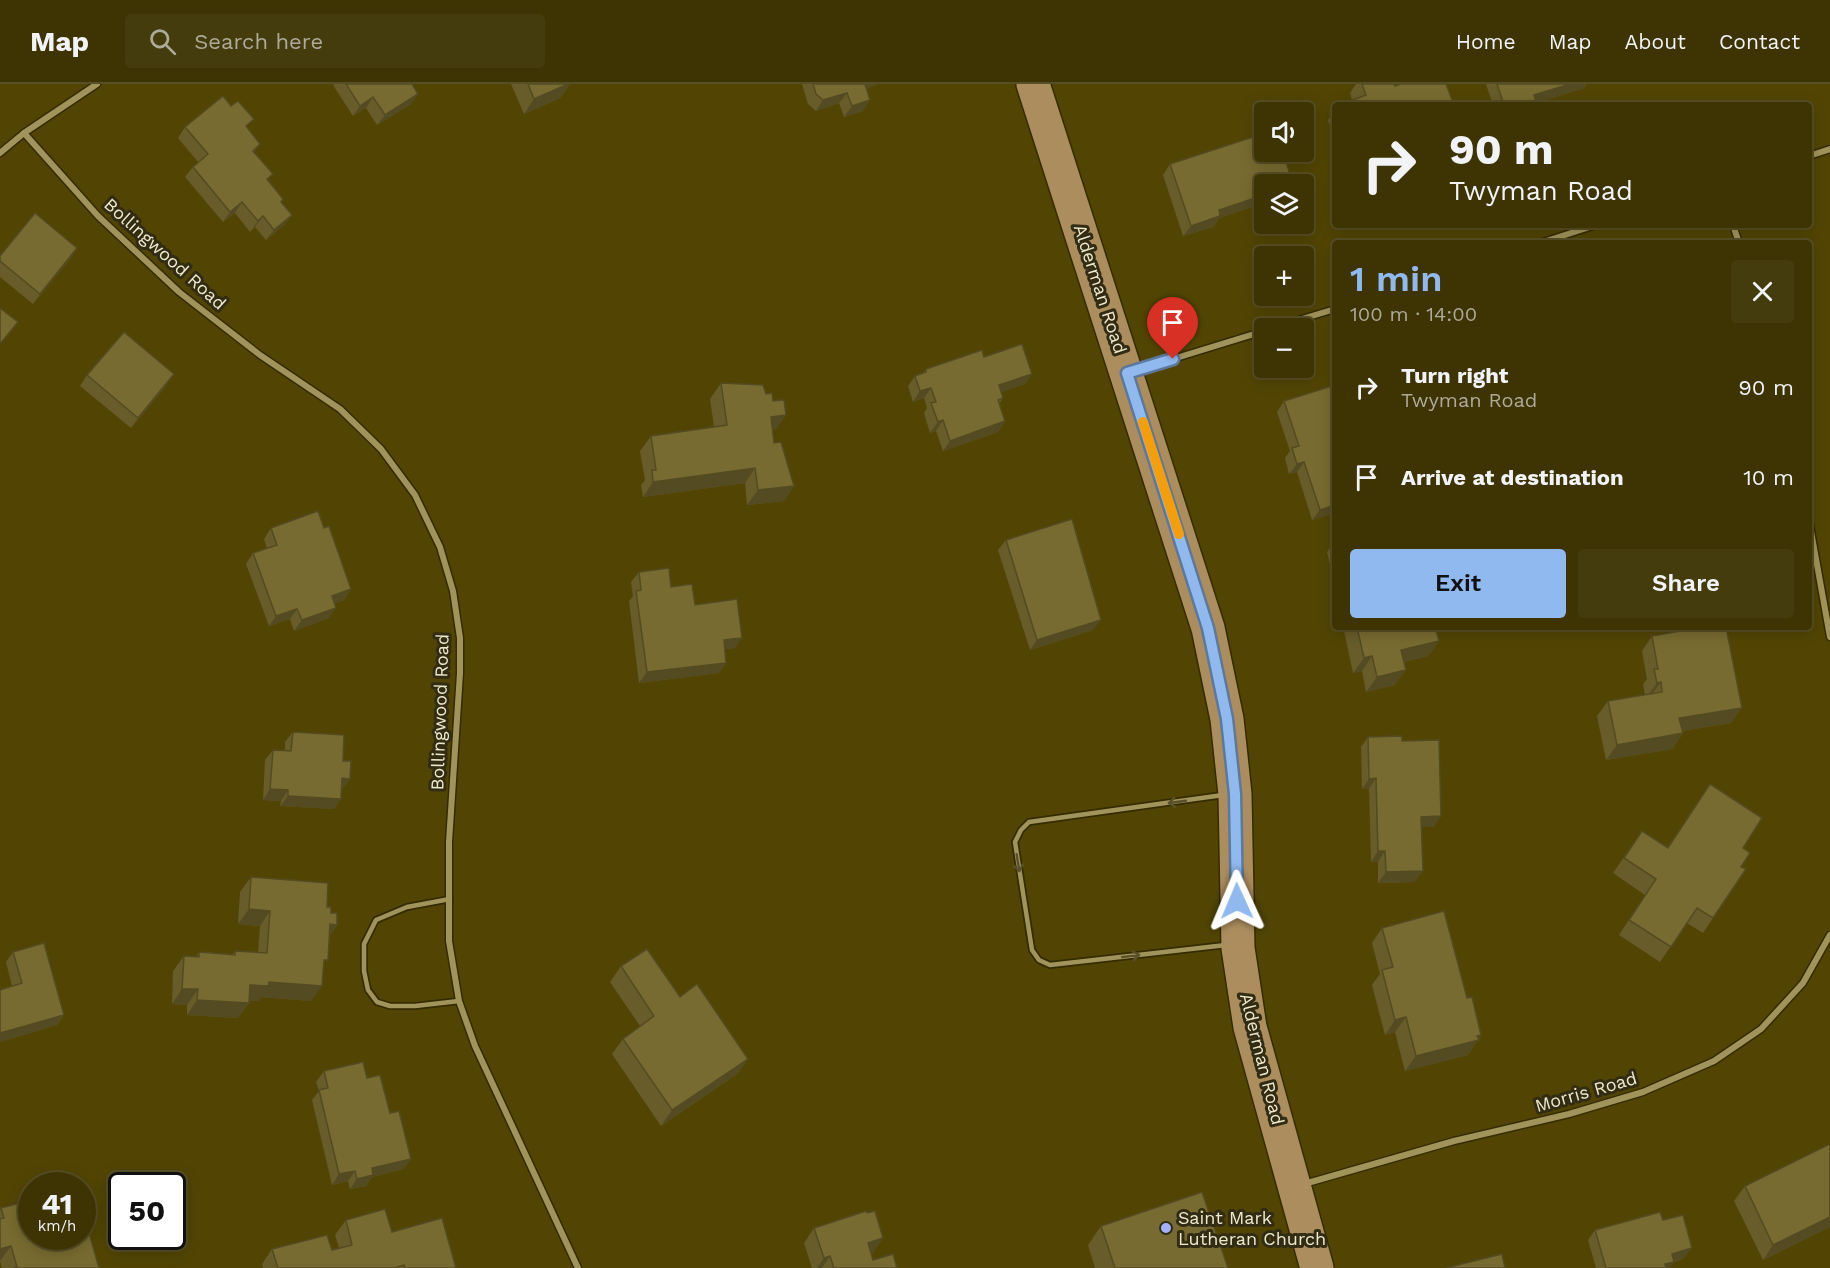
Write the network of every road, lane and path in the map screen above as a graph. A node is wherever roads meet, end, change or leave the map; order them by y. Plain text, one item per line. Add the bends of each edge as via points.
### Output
1 (97, 84) edge
2 (1033, 84) edge
3 (24, 133) junction
4 (1830, 149) edge
5 (0, 153) edge
6 (1812, 155) edge
7 (1587, 228) edge
8 (1549, 240) edge
9 (1332, 310) edge
10 (1305, 318) edge
11 (1254, 334) edge
12 (1127, 373) junction
13 (1812, 537) edge
14 (1830, 637) edge
15 (1235, 794) junction
16 (450, 898) junction
17 (1830, 935) edge
18 (1238, 944) junction
19 (459, 1001) junction
20 (1294, 1187) junction
21 (578, 1268) edge
22 (1317, 1268) edge

1 - 3 street
2 - 12 main road, Alderman Road
3 - 5 street
3 - 16 street, Bollingwood Road via 98,216 179,292 260,355 340,409 381,449 415,495 440,547 453,591 460,638 449,842
4 - 6 street
7 - 8 street
9 - 10 street
11 - 12 street
12 - 15 main road, Alderman Road via 1208,628 1227,719
13 - 14 street
15 - 18 main road, Alderman Road
15 -> 18 lane via 1029,822 1015,842 1032,951 1039,960 1050,965
16 - 19 street, Bollingwood Road via 449,941
16 - 19 lane via 407,907 376,920 364,944 364,970 368,990 377,1002 415,1006
17 - 20 street, Morris Road via 1803,983 1761,1029 1714,1061 1643,1092
18 - 20 main road, Alderman Road via 1250,1027
19 - 21 street, Bollingwood Road via 475,1046
20 - 22 main road, Alderman Road

